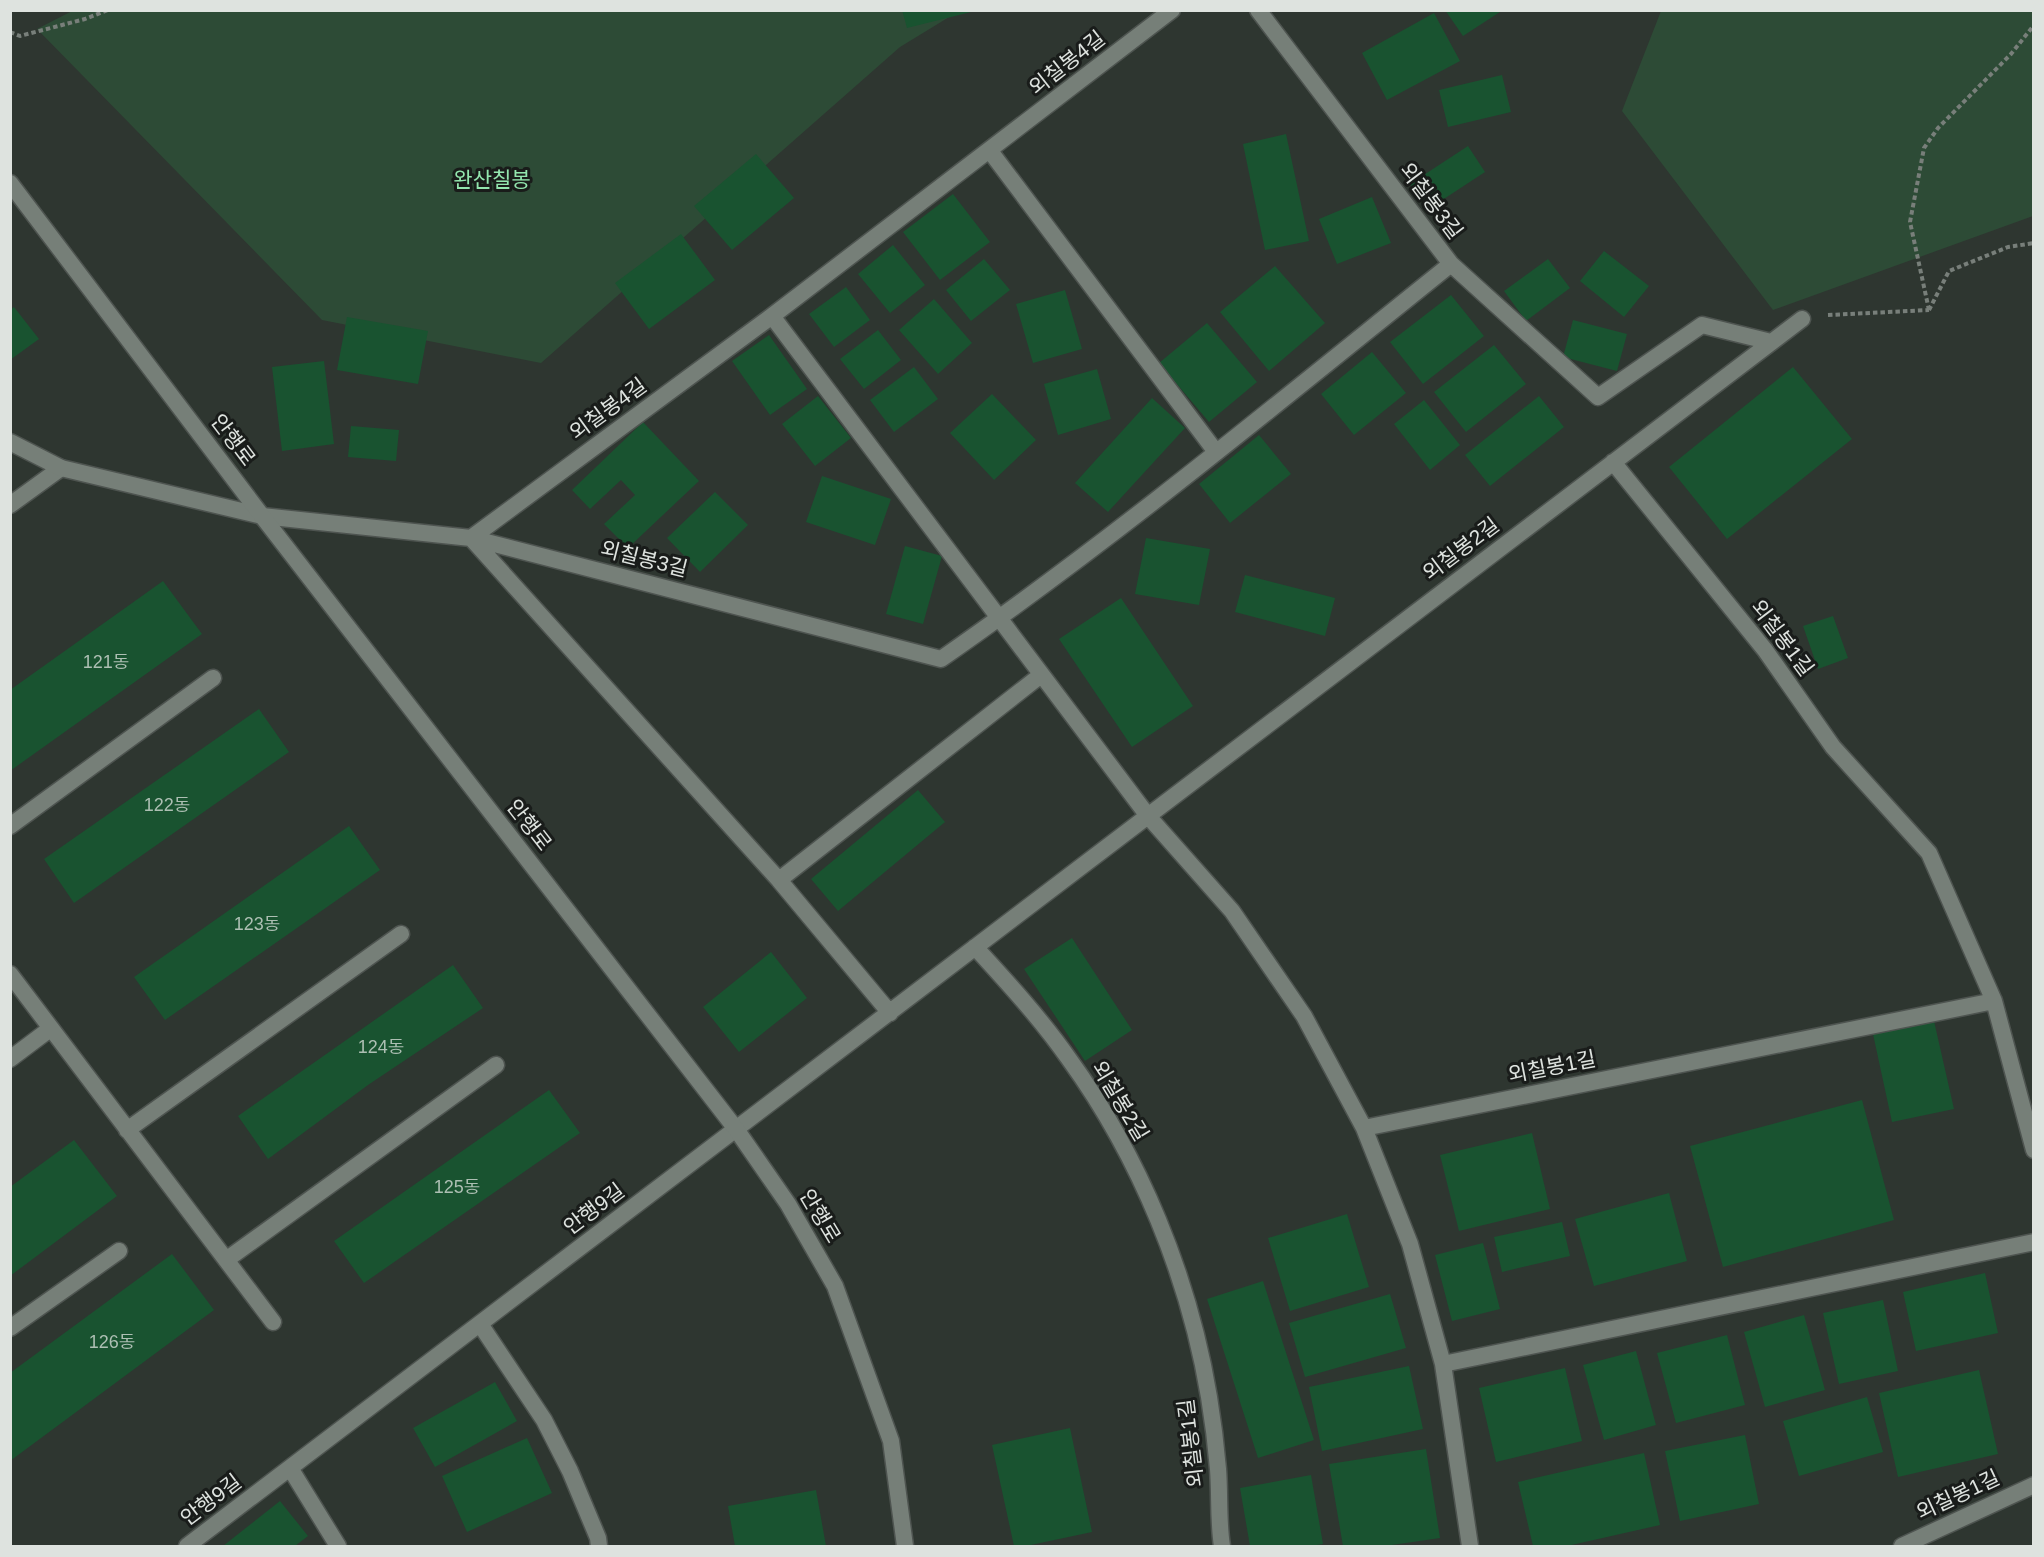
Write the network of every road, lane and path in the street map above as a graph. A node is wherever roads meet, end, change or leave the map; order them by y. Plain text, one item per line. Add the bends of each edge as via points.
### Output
1 (108, 10) edge
2 (1172, 10) edge
3 (1258, 10) edge
4 (2034, 25) edge
5 (10, 32) edge
6 (990, 151) junction
7 (10, 183) edge
8 (2034, 243) edge
9 (1451, 264) junction
10 (1929, 310) junction
11 (772, 316) junction
12 (1802, 319) joint
13 (1771, 342) junction
14 (10, 442) edge
15 (1216, 452) junction
16 (1614, 462) junction
17 (61, 468) junction
18 (10, 505) edge
19 (262, 516) junction
20 (471, 538) junction
21 (999, 619) junction
22 (1041, 675) junction
23 (213, 678) dead end
24 (1148, 816) junction
25 (10, 826) edge
26 (779, 880) junction
27 (401, 934) dead end
28 (975, 947) junction
29 (10, 974) edge
30 (1994, 1000) junction
31 (890, 1013) junction
32 (50, 1029) junction
33 (10, 1059) edge
34 (496, 1065) dead end
35 (1364, 1128) junction
36 (736, 1129) junction
37 (127, 1130) junction
38 (2034, 1150) edge
39 (2034, 1242) edge
40 (119, 1251) dead end
41 (226, 1260) junction
42 (1186, 1301) joint
43 (273, 1322) dead end
44 (480, 1324) junction
45 (10, 1328) edge
46 (1443, 1364) junction
47 (290, 1468) junction
48 (2034, 1485) edge
49 (187, 1546) edge
50 (338, 1546) edge
51 (599, 1546) edge
52 (905, 1546) edge
53 (1222, 1546) edge
54 (1470, 1546) edge
55 (1902, 1546) edge

1 - 5 path via 20,36
2 - 6 street, 외칠봉4길
3 - 9 street, 외칠봉3길
4 - 10 path via 1924,148 1910,222
6 - 11 street, 외칠봉4길
6 - 15 street
7 - 19 street, 안행로
8 - 10 path via 2008,247 1949,271
9 - 13 street via 1598,397 1702,325
9 - 15 street, 외칠봉3길
10 - 12 path via 1842,312
11 - 20 street, 외칠봉4길
11 - 21 street
12 - 13 street, 외칠봉2길
13 - 16 street, 외칠봉2길
14 - 17 street, 외칠봉3길
15 - 21 street, 외칠봉3길
16 - 24 street, 외칠봉2길
16 - 30 street, 외칠봉1길 via 1765,650 1833,747 1929,853
17 - 18 street
17 - 19 street, 외칠봉3길
19 - 20 street, 외칠봉3길
19 - 36 street, 안행로
20 - 21 street, 외칠봉3길 via 941,659
20 - 26 street
21 - 22 street
22 - 24 street
22 - 26 street
23 - 25 street
24 - 28 street, 외칠봉2길
24 - 35 street via 1232,911 1304,1016
26 - 31 street
27 - 37 street
28 - 31 street, 외칠봉2길
28 - 42 street, 외칠봉2길 via 1038,1018 1110,1122 1143,1187
29 - 32 street
30 - 35 street, 외칠봉1길
30 - 38 street, 외칠봉1길
31 - 36 street, 외칠봉2길
32 - 33 street
32 - 37 street
34 - 41 street
35 - 46 street via 1410,1244
36 - 44 street, 안행9길
36 - 52 street, 안행로 via 788,1204 835,1286 891,1441
37 - 41 street
39 - 46 street
40 - 45 street
41 - 43 street
42 - 53 street, 외칠봉1길 via 1209,1396
44 - 47 street, 안행9길
44 - 51 street via 544,1420 570,1471
46 - 54 street
47 - 49 street, 안행9길
47 - 50 street
48 - 55 street, 외칠봉1길

